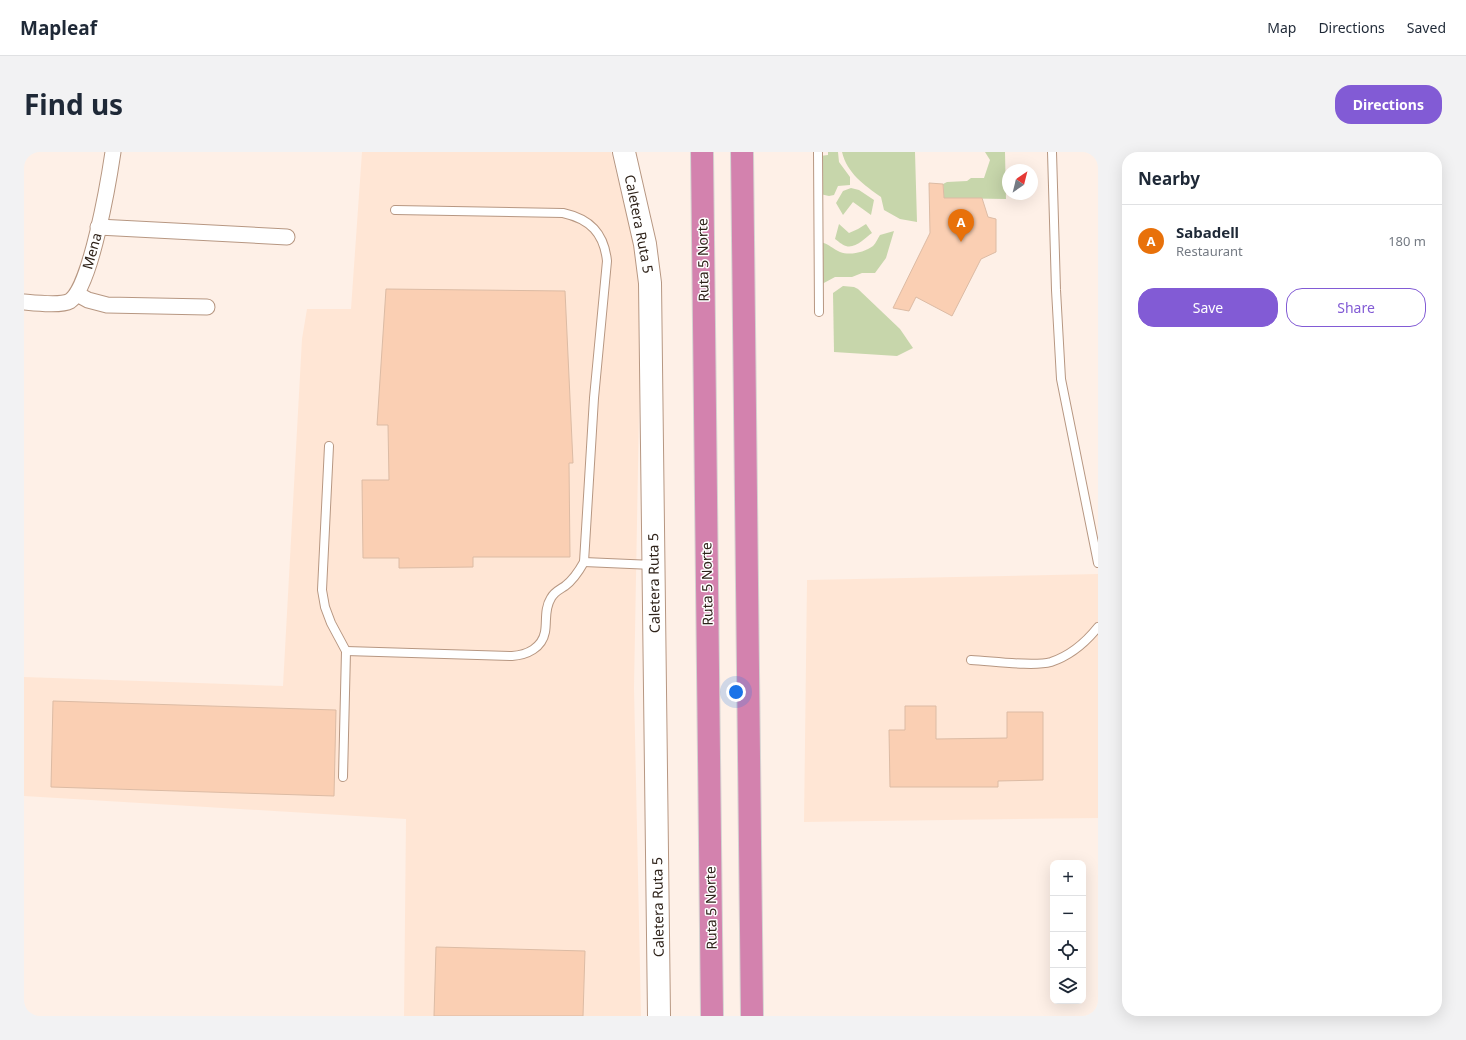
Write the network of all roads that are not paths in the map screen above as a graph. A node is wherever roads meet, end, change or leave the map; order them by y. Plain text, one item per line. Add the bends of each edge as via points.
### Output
1 (113, 152) edge
2 (624, 152) edge
3 (702, 152) edge
4 (742, 152) edge
5 (818, 152) edge
6 (1052, 152) edge
7 (395, 210) dead end
8 (98, 227) junction
9 (286, 237) dead end
10 (77, 294) junction
11 (24, 302) edge
12 (207, 306) dead end
13 (819, 312) dead end
14 (329, 446) dead end
15 (584, 562) junction
16 (1098, 563) edge
17 (654, 565) junction
18 (1098, 627) edge
19 (346, 651) junction
20 (971, 660) dead end
21 (343, 777) dead end
22 (659, 1016) edge
23 (712, 1016) edge
24 (752, 1016) edge

1 - 8 street, Mena via 106,198
2 - 17 street, Caletera Ruta 5 via 645,244 650,283
3 - 23 highway, Ruta 5 Norte
4 - 24 highway
5 - 13 lane
6 - 16 lane via 1061,379
7 - 15 lane via 563,213 584,220 603,243 607,261 594,398
8 - 9 street
8 - 10 street, Mena via 87,270
10 - 11 street via 69,301 56,303
10 - 12 street via 107,305
14 - 19 lane via 322,590 331,623
15 - 17 lane
15 - 19 lane via 573,579 550,599 546,611 545,633 538,645 527,654 512,656
17 - 22 street, Caletera Ruta 5
18 - 20 lane via 1066,656 1050,662 1027,664
19 - 21 lane

